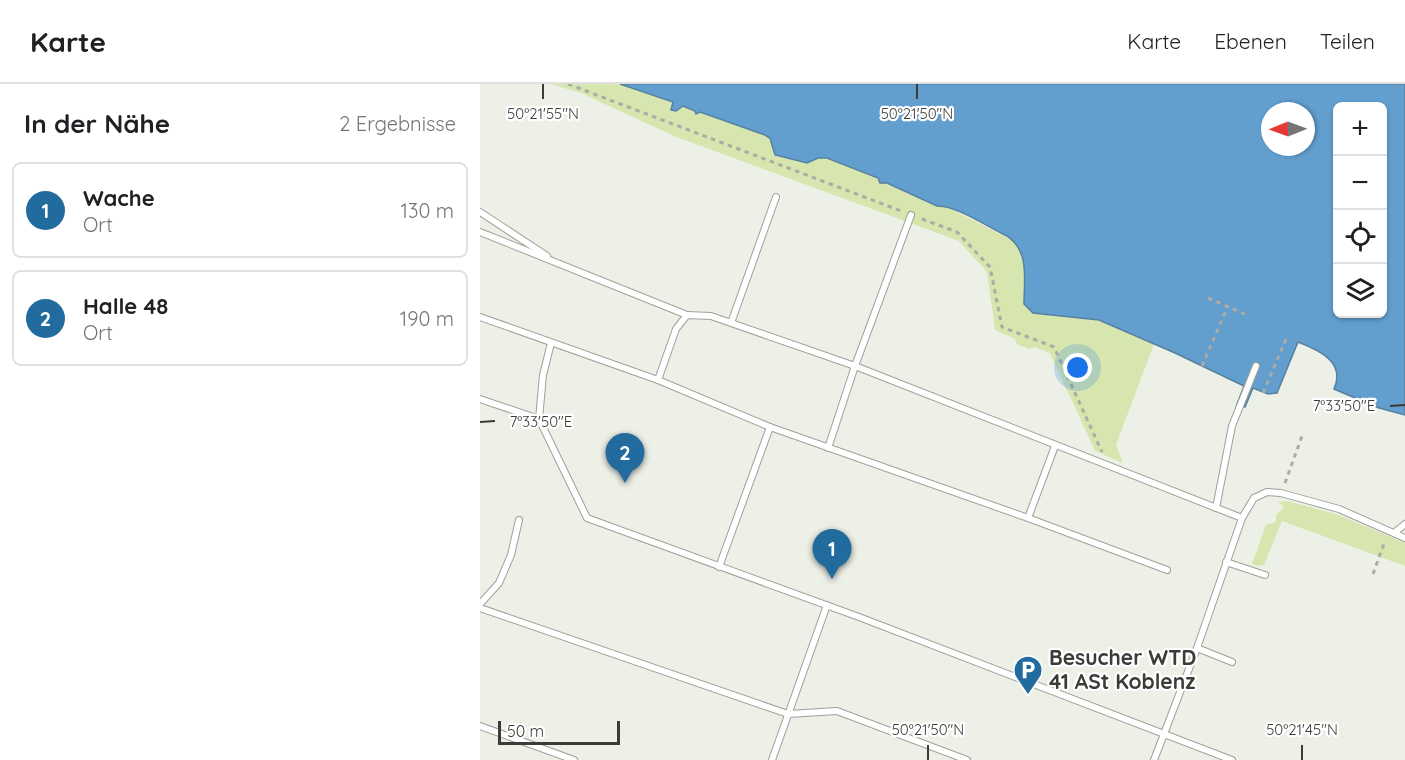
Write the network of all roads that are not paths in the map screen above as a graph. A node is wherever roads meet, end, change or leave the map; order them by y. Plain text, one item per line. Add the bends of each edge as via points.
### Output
1 (776, 197) dead end
2 (483, 214) edge
3 (911, 215) road end
4 (480, 232) edge
5 (557, 263) junction
6 (687, 315) junction
7 (480, 317) edge
8 (731, 323) junction
9 (551, 343) junction
10 (855, 366) junction
11 (1256, 366) dead end
12 (658, 380) junction
13 (480, 399) edge
14 (539, 419) junction
15 (770, 427) junction
16 (1055, 446) junction
17 (828, 448) junction
18 (1216, 508) junction
19 (1028, 518) junction
20 (1242, 518) junction
21 (519, 519) dead end
22 (1405, 524) edge
23 (1392, 532) junction
24 (1405, 538) edge
25 (1226, 562) junction
26 (719, 567) junction
27 (1167, 570) dead end
28 (1265, 575) dead end
29 (827, 605) junction
30 (480, 606) edge
31 (1197, 648) junction
32 (1232, 662) dead end
33 (788, 714) junction
34 (480, 726) edge
35 (1163, 735) junction
36 (1211, 752) junction
37 (574, 760) edge
38 (772, 760) edge
39 (967, 760) edge
40 (1154, 760) edge
41 (1208, 760) edge
42 (1233, 760) edge

1 - 8 lane
2 - 5 lane
3 - 10 lane
4 - 5 lane
5 - 6 lane
6 - 8 lane via 711,316
6 - 12 lane via 676,328
7 - 9 lane
8 - 10 lane
9 - 12 lane
9 - 14 lane
10 - 16 lane
10 - 17 lane
11 - 18 lane via 1233,426
12 - 15 lane
13 - 14 lane
14 - 26 lane via 587,519
15 - 17 lane
15 - 26 lane
16 - 18 lane
16 - 19 lane
17 - 19 lane
18 - 20 lane
19 - 27 lane
20 - 23 lane via 1254,498 1267,492 1281,493 1339,510
20 - 25 lane
21 - 30 lane via 512,555 499,583
22 - 23 lane
23 - 24 lane
25 - 28 lane
25 - 31 lane
26 - 29 lane
29 - 33 lane
29 - 35 lane
30 - 33 lane
31 - 32 lane
31 - 35 lane
33 - 38 lane
33 - 39 lane via 837,711
34 - 37 lane
35 - 36 lane
35 - 40 lane
36 - 41 lane
36 - 42 lane

